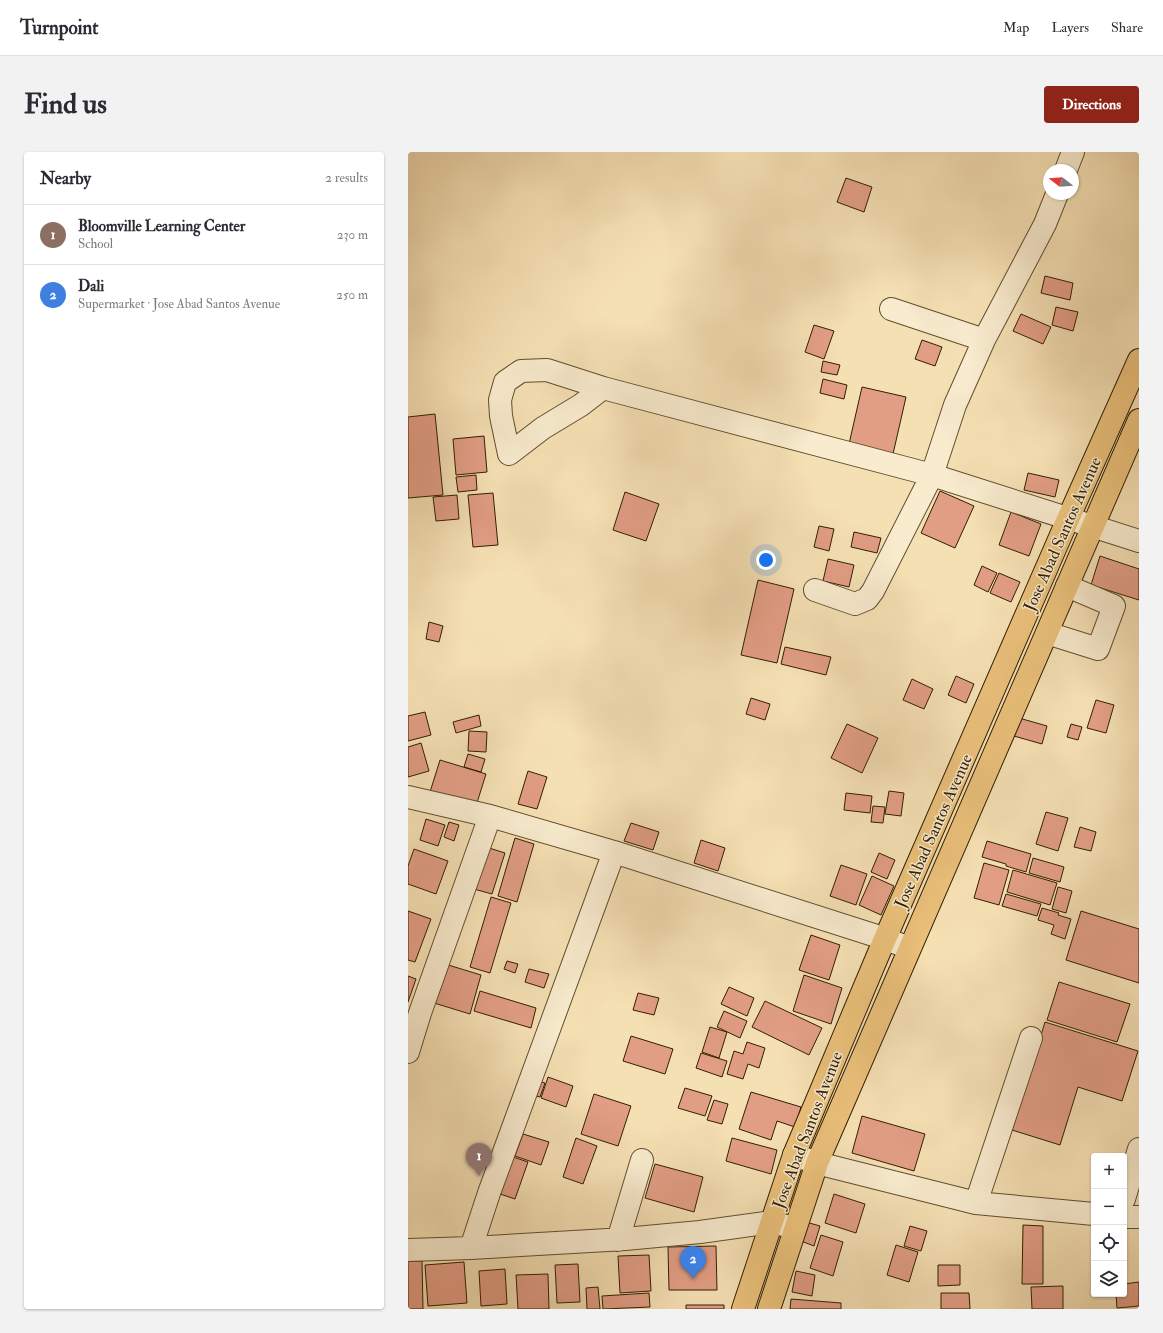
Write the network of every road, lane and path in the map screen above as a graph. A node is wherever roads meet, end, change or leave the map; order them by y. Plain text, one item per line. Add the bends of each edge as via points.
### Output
1 (1073, 152) edge
2 (1068, 164) edge
3 (1055, 200) edge
4 (891, 309) dead end
5 (984, 340) junction
6 (1139, 360) edge
7 (603, 388) junction
8 (1139, 420) edge
9 (932, 475) junction
10 (1068, 519) junction
11 (1092, 526) junction
12 (1139, 541) edge
13 (1067, 586) junction
14 (815, 590) dead end
15 (1047, 633) junction
16 (408, 797) edge
17 (490, 816) junction
18 (614, 852) junction
19 (886, 939) junction
20 (909, 948) junction
21 (1031, 1038) dead end
22 (408, 1052) edge
23 (1139, 1149) edge
24 (794, 1155) junction
25 (642, 1160) dead end
26 (817, 1163) junction
27 (1127, 1189) edge
28 (976, 1203) junction
29 (1091, 1214) edge
30 (1127, 1217) edge
31 (1139, 1217) edge
32 (772, 1222) junction
33 (794, 1228) junction
34 (618, 1240) junction
35 (471, 1248) junction
36 (408, 1250) edge
37 (743, 1309) edge
38 (769, 1309) edge

1 - 2 street
3 - 5 street via 1045,224
4 - 5 street
5 - 9 street via 955,405
6 - 10 main road, Jose Abad Santos Avenue
7 - 7 street via 547,370 521,371 505,382 500,400 509,454
7 - 9 street
8 - 11 main road, Jose Abad Santos Avenue
9 - 10 street
9 - 14 street via 873,591 866,599 855,604
10 - 11 street
10 - 19 main road, Jose Abad Santos Avenue
11 - 12 street
11 - 13 main road, Jose Abad Santos Avenue
13 - 15 main road, Jose Abad Santos Avenue
13 - 15 street via 1114,606 1098,649
15 - 20 main road, Jose Abad Santos Avenue
16 - 17 street
17 - 18 street
17 - 22 street
18 - 19 street
18 - 35 street
19 - 20 street
19 - 24 main road, Jose Abad Santos Avenue
20 - 26 main road, Jose Abad Santos Avenue
21 - 28 street
23 - 27 street
24 - 26 street
24 - 32 main road, Jose Abad Santos Avenue
25 - 34 street
26 - 28 street
26 - 33 main road, Jose Abad Santos Avenue
28 - 29 street
30 - 31 street
32 - 33 street
32 - 34 street
32 - 37 main road, Jose Abad Santos Avenue
33 - 38 main road, Jose Abad Santos Avenue
34 - 35 street
35 - 36 street

